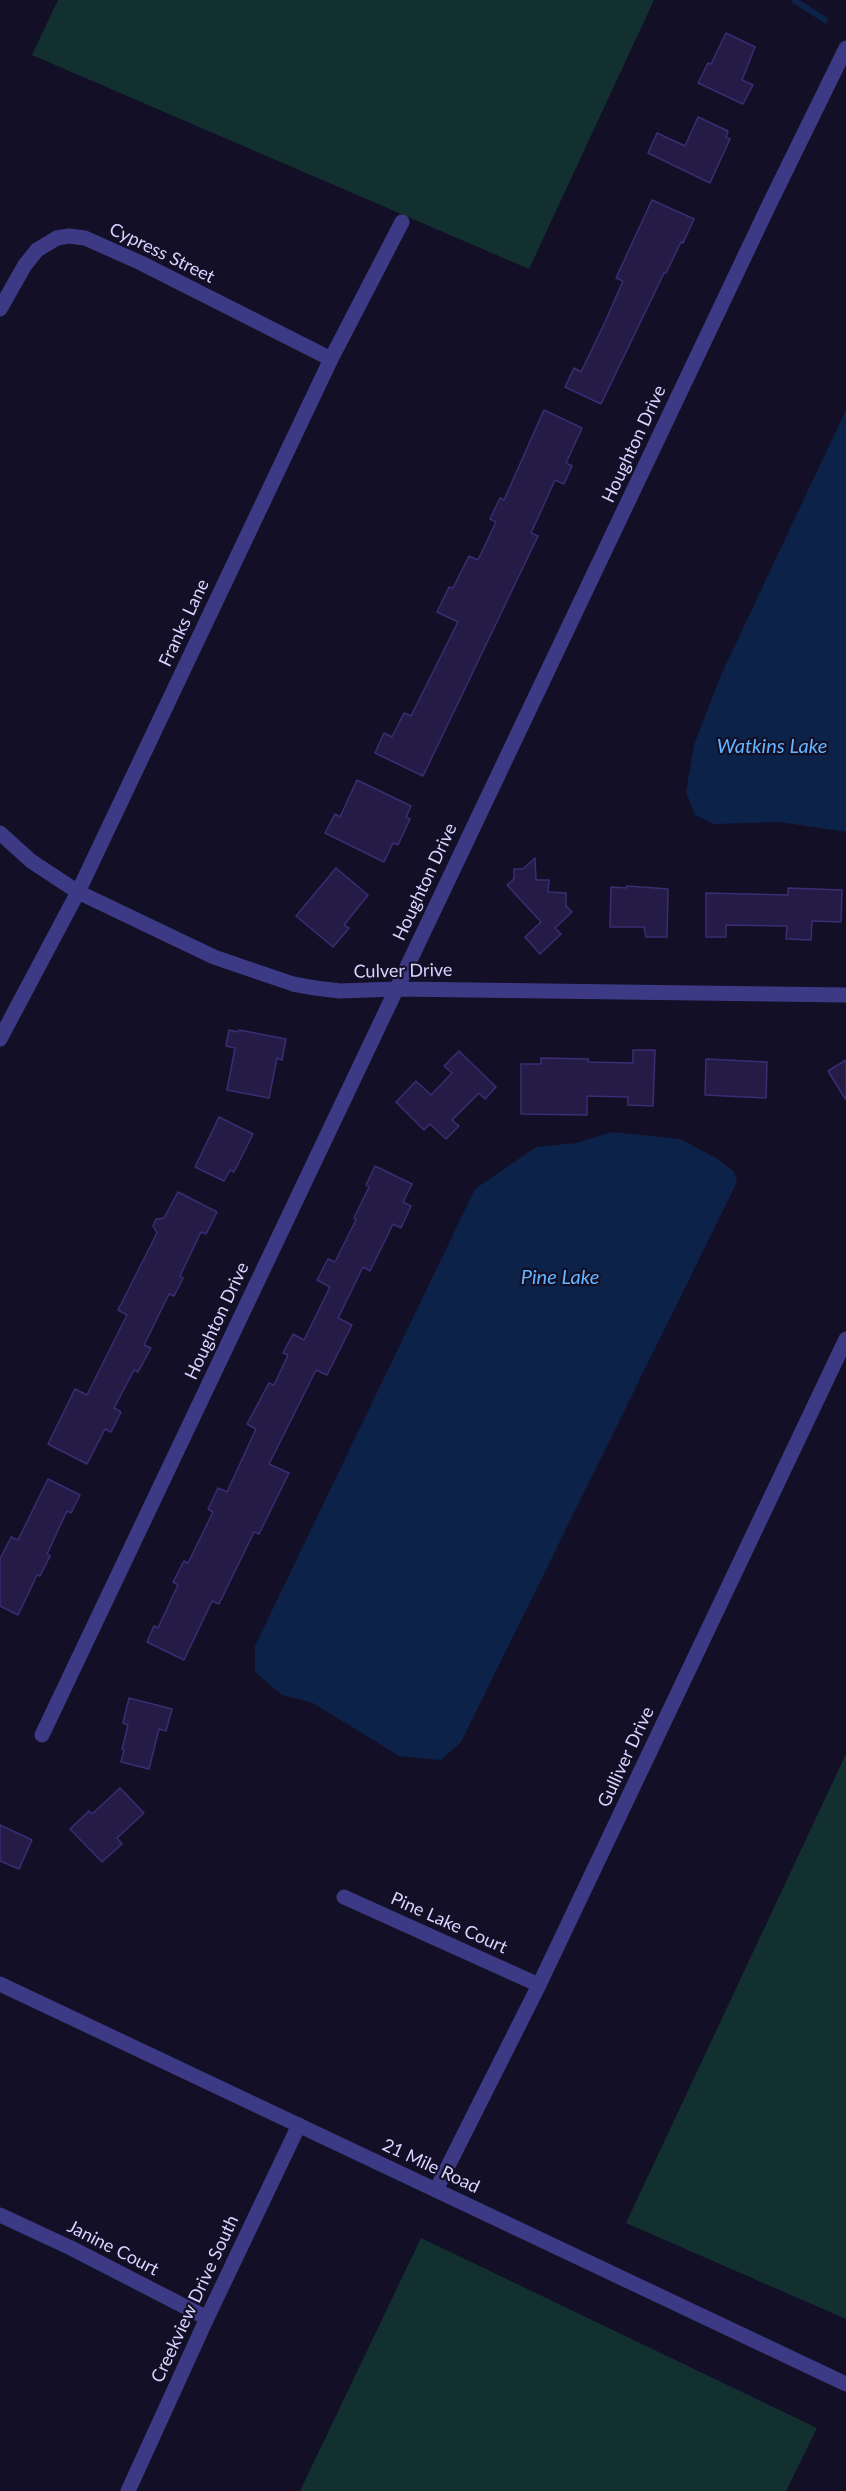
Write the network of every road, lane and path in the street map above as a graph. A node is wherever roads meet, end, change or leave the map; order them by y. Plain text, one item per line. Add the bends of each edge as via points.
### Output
1 (846, 48) edge
2 (402, 222) dead end
3 (0, 309) edge
4 (332, 359) junction
5 (0, 833) edge
6 (78, 892) junction
7 (396, 989) junction
8 (846, 996) edge
9 (0, 1039) edge
10 (846, 1339) edge
11 (42, 1734) dead end
12 (344, 1897) dead end
13 (0, 1984) edge
14 (539, 1984) junction
15 (299, 2125) junction
16 (436, 2190) junction
17 (0, 2215) edge
18 (207, 2319) junction
19 (846, 2384) edge
20 (128, 2491) edge

1 - 7 street, Houghton Drive
2 - 4 street, Franks Lane
3 - 4 street, Cypress Street via 37,250 57,238 85,238
4 - 6 street, Franks Lane
5 - 6 street, Culver Drive via 31,861
6 - 7 street, Culver Drive via 214,957 293,984 340,991
6 - 9 street, Franks Lane
7 - 8 street, Culver Drive
7 - 11 street, Houghton Drive
10 - 14 street, Gulliver Drive
12 - 14 street, Pine Lake Court
13 - 15 street, 21 Mile Road
14 - 16 street, Gulliver Drive
15 - 16 street, 21 Mile Road
15 - 18 street, Creekview Drive South
16 - 19 street, 21 Mile Road
17 - 18 street, Janine Court
18 - 20 street, Creekview Drive South

